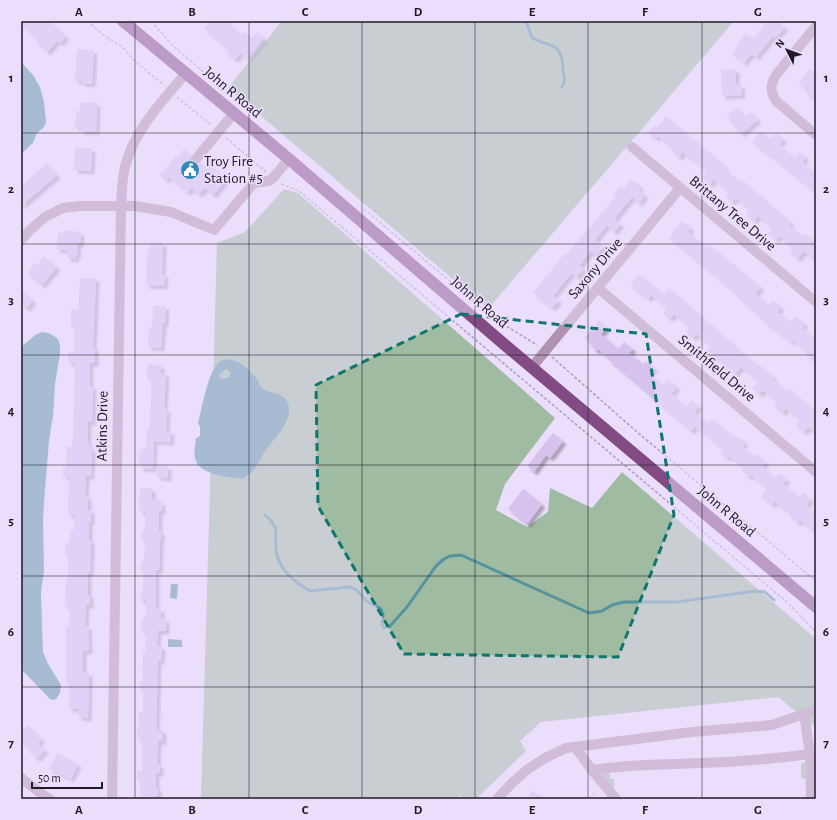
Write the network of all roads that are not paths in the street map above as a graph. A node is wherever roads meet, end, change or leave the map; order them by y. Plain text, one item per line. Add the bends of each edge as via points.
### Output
1 (123, 21) edge
2 (816, 26) edge
3 (186, 73) junction
4 (234, 113) junction
5 (816, 135) edge
6 (632, 147) dead end
7 (196, 159) dead end
8 (289, 159) junction
9 (680, 188) junction
10 (121, 206) junction
11 (21, 240) edge
12 (598, 288) junction
13 (816, 302) edge
14 (532, 367) junction
15 (816, 472) edge
16 (816, 607) edge
17 (816, 701) edge
18 (810, 712) edge
19 (575, 747) junction
20 (810, 754) junction
21 (592, 770) junction
22 (21, 778) edge
23 (498, 798) edge
24 (50, 799) edge
25 (112, 799) edge
26 (616, 799) edge
27 (811, 799) edge

1 - 3 main road, John R Road
2 - 5 street via 776,75 771,88 776,101
3 - 4 main road, John R Road
3 - 10 street, Atkins Drive via 149,119 132,147 124,172
4 - 7 street
4 - 8 main road, John R Road
6 - 9 street, Brittany Tree Drive
8 - 10 street via 269,181 254,183 214,230 171,212
8 - 14 main road, John R Road
9 - 12 street, Saxony Drive
9 - 13 street, Brittany Tree Drive
10 - 11 street via 63,208 38,223
10 - 25 street, Atkins Drive
12 - 14 street, Saxony Drive
12 - 15 street, Smithfield Drive
14 - 16 main road, John R Road
17 - 18 street
18 - 19 street via 772,725
18 - 20 street
19 - 21 street
19 - 23 street via 566,748 545,758 523,773
20 - 21 street via 701,763 613,766
20 - 27 street
21 - 26 street
22 - 24 street

